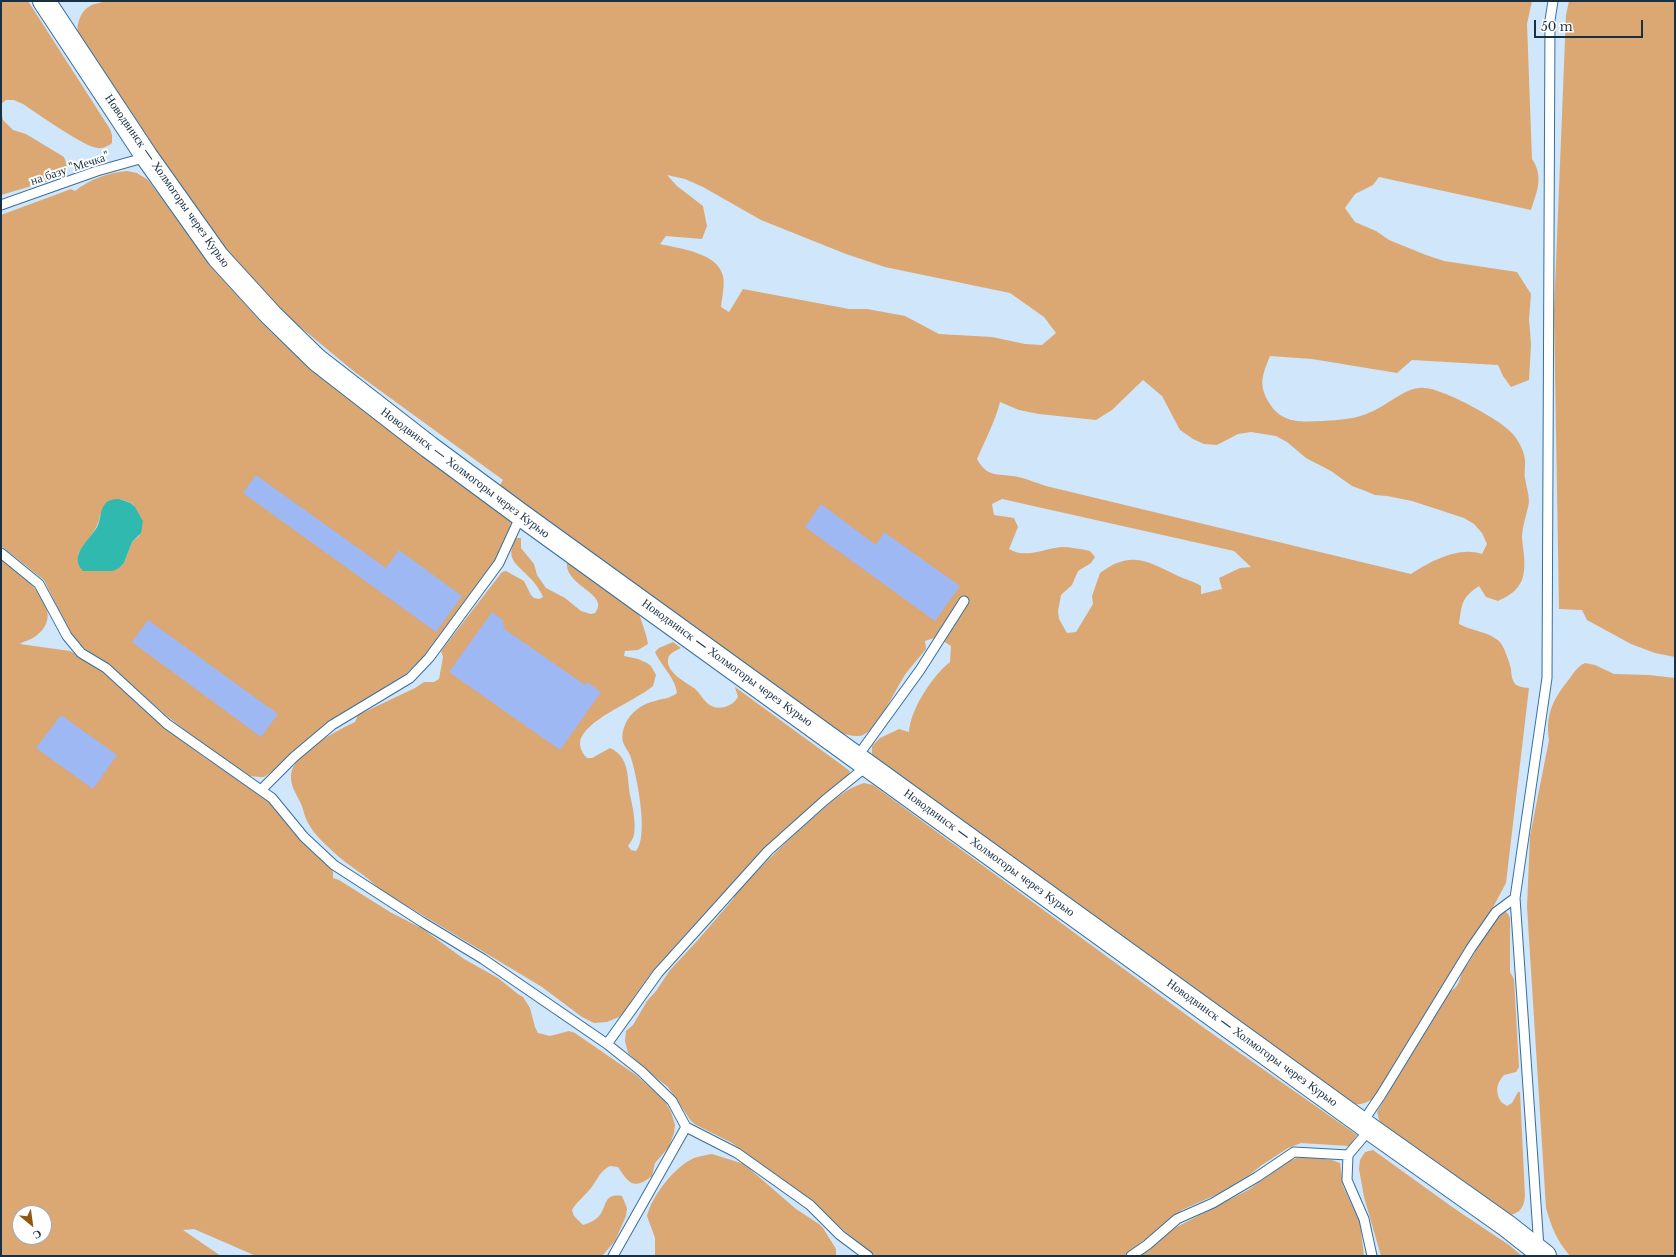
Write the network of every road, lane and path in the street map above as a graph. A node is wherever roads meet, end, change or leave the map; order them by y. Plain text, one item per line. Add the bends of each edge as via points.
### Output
1 (44, 1) edge
2 (1553, 1) edge
3 (147, 157) junction
4 (1, 205) edge
5 (520, 515) junction
6 (1, 553) edge
7 (964, 601) dead end
8 (863, 761) junction
9 (261, 790) junction
10 (1515, 898) junction
11 (607, 1044) junction
12 (1366, 1126) junction
13 (686, 1127) junction
14 (1348, 1155) junction
15 (1542, 1254) edge
16 (613, 1256) edge
17 (868, 1256) edge
18 (1131, 1256) edge
19 (1372, 1256) edge

1 - 3 main road, Новодвинск — Холмогоры через Курью
2 - 10 lane via 1550,20 1546,678
3 - 4 lane, на базу "Мечка" via 97,171
3 - 5 main road, Новодвинск — Холмогоры через Курью via 218,256 317,360
5 - 8 main road, Новодвинск — Холмогоры через Курью
5 - 9 lane via 499,563 429,658 410,678 332,725 294,757
6 - 9 lane via 39,584 67,636 82,652 106,668 167,724
7 - 8 lane
8 - 11 lane via 825,800 768,851 658,973
8 - 12 main road, Новодвинск — Холмогоры через Курью
9 - 11 lane via 272,798 304,837 334,866 483,959
10 - 12 lane via 1496,912 1471,948 1381,1095
10 - 15 lane
11 - 13 lane via 641,1071 672,1101
12 - 14 lane
12 - 15 main road, Новодвинск — Холмогоры через Курью via 1507,1226
13 - 16 lane
13 - 17 lane via 737,1153 810,1205 840,1235
14 - 18 lane via 1294,1152 1213,1203 1176,1219
14 - 19 lane via 1347,1180 1364,1219

